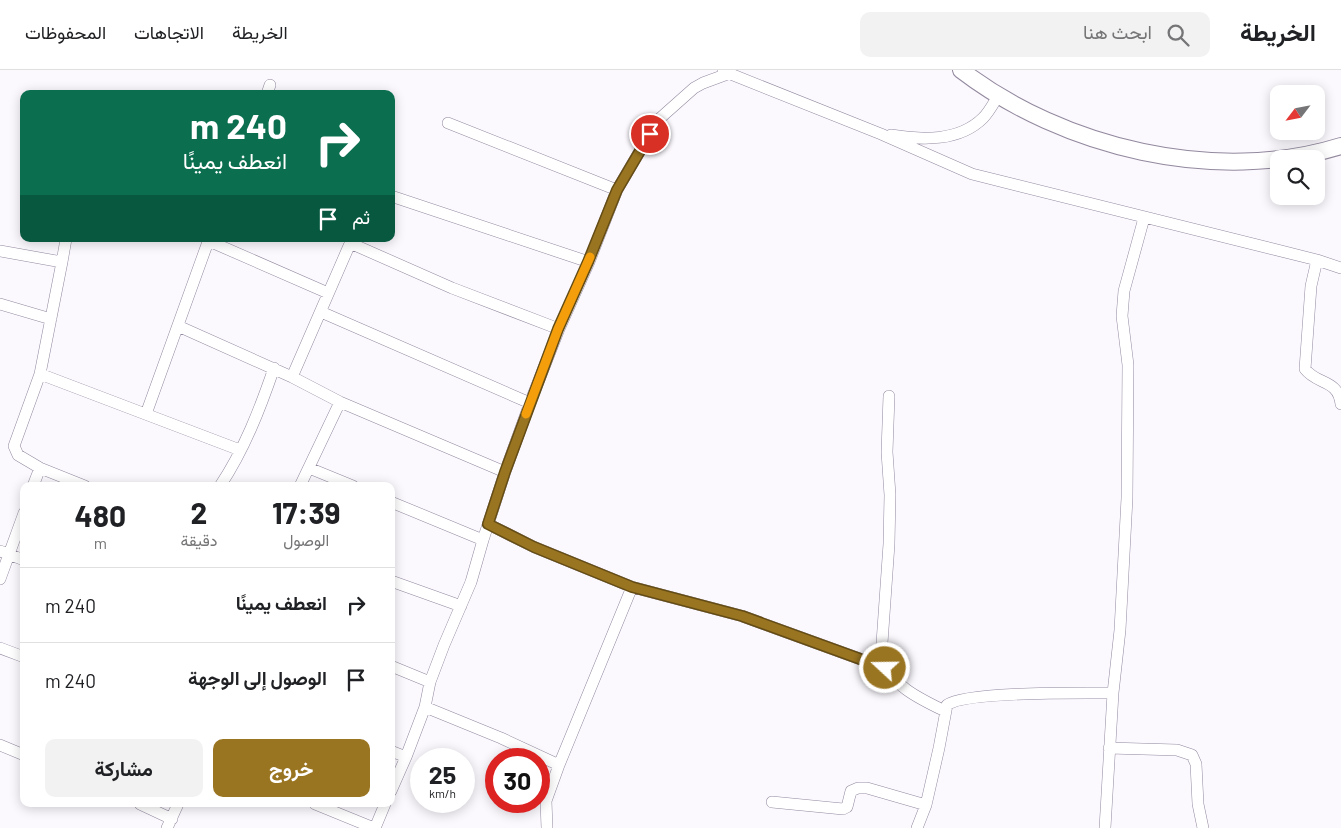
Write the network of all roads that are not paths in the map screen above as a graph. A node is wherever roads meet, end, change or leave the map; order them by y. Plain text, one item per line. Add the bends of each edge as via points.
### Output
1 (961, 70) edge
2 (726, 72) edge
3 (998, 96) junction
4 (448, 123) dead end
5 (881, 134) junction
6 (1341, 146) edge
7 (617, 190) junction
8 (395, 197) edge
9 (1144, 218) junction
10 (65, 242) edge
11 (208, 242) edge
12 (213, 242) edge
13 (351, 242) edge
14 (353, 242) edge
15 (0, 251) edge
16 (1317, 260) junction
17 (62, 262) junction
18 (588, 262) junction
19 (1341, 268) edge
20 (328, 293) junction
21 (0, 304) edge
22 (321, 312) junction
23 (50, 319) junction
24 (178, 326) junction
25 (558, 329) junction
26 (274, 368) junction
27 (40, 374) junction
28 (292, 377) junction
29 (889, 396) dead end
30 (340, 402) junction
31 (530, 403) junction
32 (1341, 404) edge
33 (146, 414) junction
34 (240, 450) junction
35 (40, 468) junction
36 (309, 468) junction
37 (505, 472) junction
38 (35, 482) edge
39 (76, 482) edge
40 (222, 482) edge
41 (302, 482) edge
42 (343, 482) edge
43 (395, 504) edge
44 (20, 521) edge
45 (488, 524) junction
46 (483, 540) junction
47 (5, 553) edge
48 (20, 559) edge
49 (0, 579) edge
50 (395, 582) edge
51 (632, 587) junction
52 (461, 606) junction
53 (0, 648) edge
54 (20, 656) edge
55 (395, 668) edge
56 (885, 668) junction
57 (430, 682) junction
58 (1113, 693) junction
59 (425, 707) junction
60 (945, 711) junction
61 (0, 745) edge
62 (1109, 748) junction
63 (20, 752) edge
64 (395, 753) edge
65 (406, 757) junction
66 (559, 764) junction
67 (395, 782) edge
68 (772, 802) dead end
69 (926, 805) junction
70 (145, 807) edge
71 (177, 807) edge
72 (322, 807) edge
73 (384, 807) edge
74 (170, 823) edge
75 (374, 828) edge
76 (547, 828) edge
77 (917, 828) edge
78 (1105, 828) edge
79 (1203, 828) edge

1 - 3 street
2 - 5 street
2 - 7 street via 694,88 658,120
3 - 5 street via 984,117 958,134 921,138
3 - 6 street via 1069,130 1161,155 1196,160 1258,160
4 - 7 street
5 - 9 street via 972,174
7 - 18 street
8 - 18 street
9 - 16 street
9 - 58 street via 1124,291 1122,316 1128,365 1127,498
10 - 17 street
11 - 24 street
12 - 20 street
13 - 20 street
14 - 25 street via 452,288
15 - 17 street
16 - 19 street
16 - 32 street via 1311,286 1305,368 1310,376 1330,384 1337,391
17 - 23 street
18 - 25 street
20 - 22 street
21 - 23 street
22 - 28 street
22 - 31 street
23 - 27 street
24 - 26 street
24 - 33 street
25 - 31 street
26 - 28 street
26 - 34 street via 261,406
27 - 33 street
27 - 35 street via 14,446 18,455
28 - 30 street
29 - 56 street via 889,544 881,657
30 - 36 street
30 - 37 street
31 - 37 street
33 - 34 street
34 - 40 street
35 - 38 street
35 - 39 street
36 - 41 street
36 - 42 street
37 - 45 street
43 - 46 street
44 - 47 street
45 - 46 street
45 - 51 street via 534,547
46 - 52 street
47 - 48 street
47 - 49 street
50 - 52 street
51 - 56 street via 742,616
51 - 66 street
52 - 57 street
53 - 54 street
55 - 57 street
56 - 60 street via 904,688
57 - 59 street
58 - 60 street via 1012,694 960,699 947,704
58 - 62 street
59 - 65 street
59 - 66 street
60 - 69 street
61 - 63 street
62 - 78 street
62 - 79 street via 1177,750 1192,755 1196,764
64 - 65 street
65 - 67 street
66 - 76 street via 546,801
68 - 69 street via 843,809 848,807 851,791 867,788
69 - 77 street
70 - 74 street
71 - 74 street
72 - 75 street
73 - 75 street

